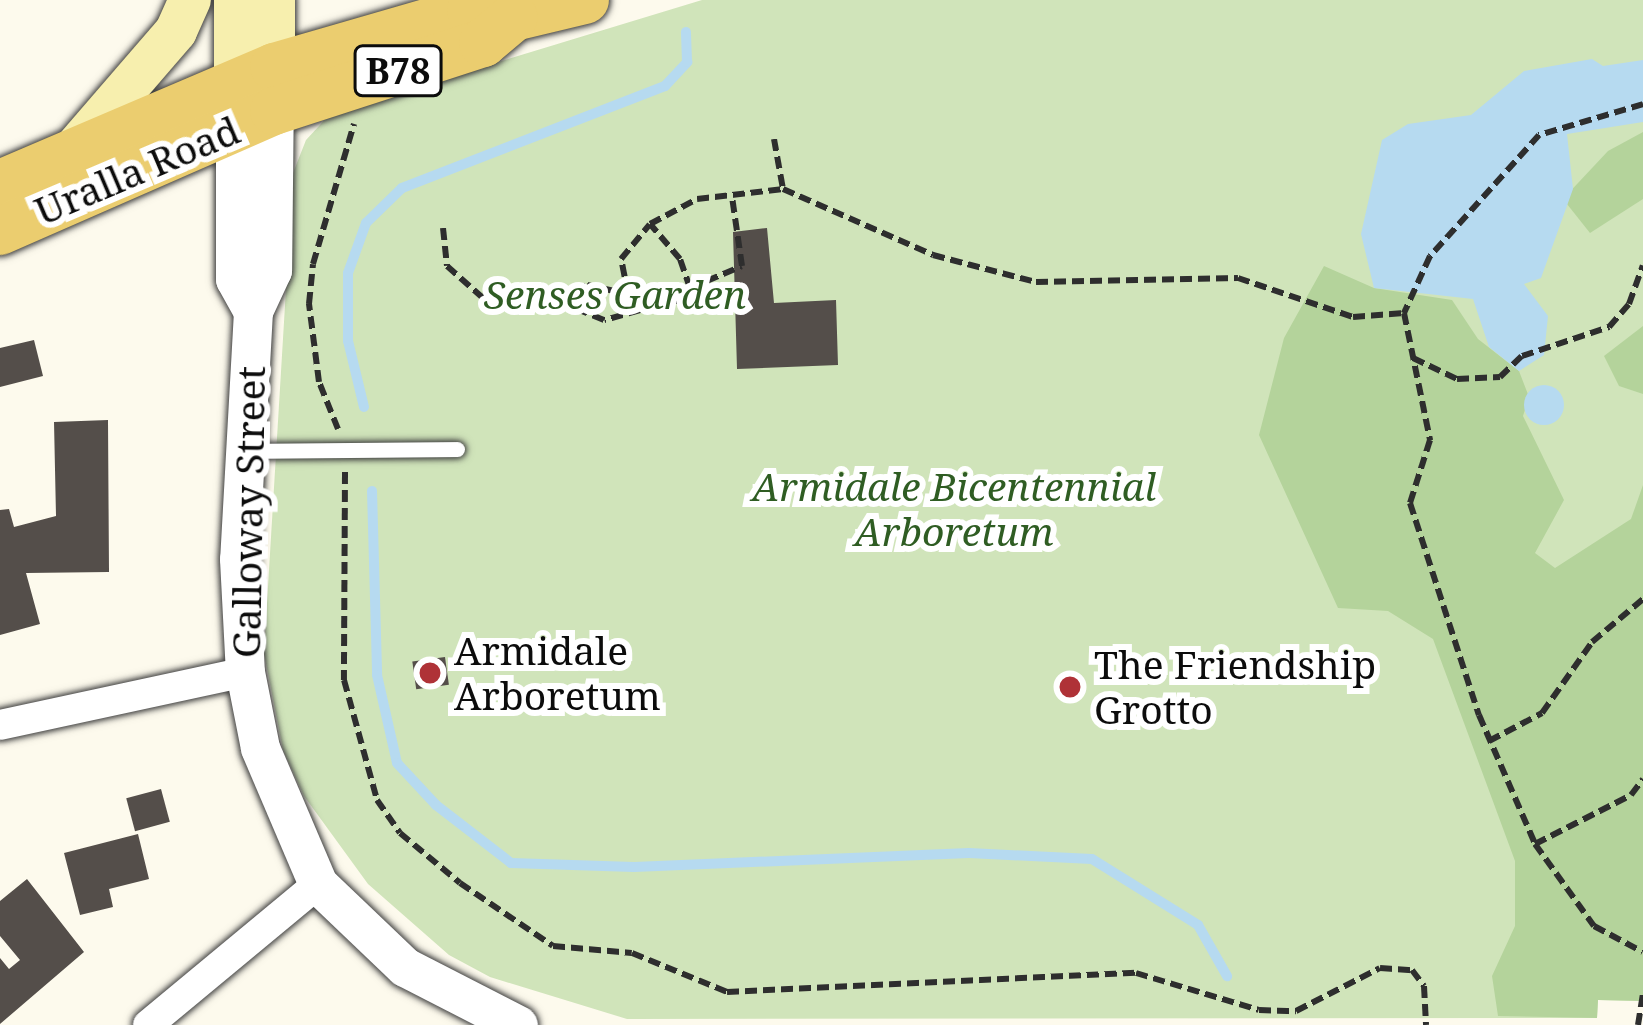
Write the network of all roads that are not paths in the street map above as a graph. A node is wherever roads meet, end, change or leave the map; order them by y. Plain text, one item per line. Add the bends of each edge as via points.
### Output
1 (190, 0) edge
2 (235, 0) edge
3 (274, 0) edge
4 (585, 0) edge
5 (255, 97) junction
6 (76, 147) junction
7 (0, 184) edge
8 (0, 231) edge
9 (458, 449) dead end
10 (243, 451) junction
11 (244, 672) junction
12 (0, 725) edge
13 (318, 884) junction
14 (148, 1025) edge
15 (518, 1025) edge

1 - 6 main road via 176,31
2 - 5 main road
3 - 5 main road
4 - 5 main road, B78 via 514,17 483,43
5 - 6 main road, Uralla Road / B78
5 - 8 main road, Uralla Road / B78
5 - 10 street, Galloway Street via 272,270 253,311
6 - 7 main road, Uralla Road / B78
9 - 10 lane
10 - 11 street, Galloway Street
11 - 12 street
11 - 13 street, Galloway Street via 278,804
13 - 14 street
13 - 15 street, Galloway Street via 405,968

